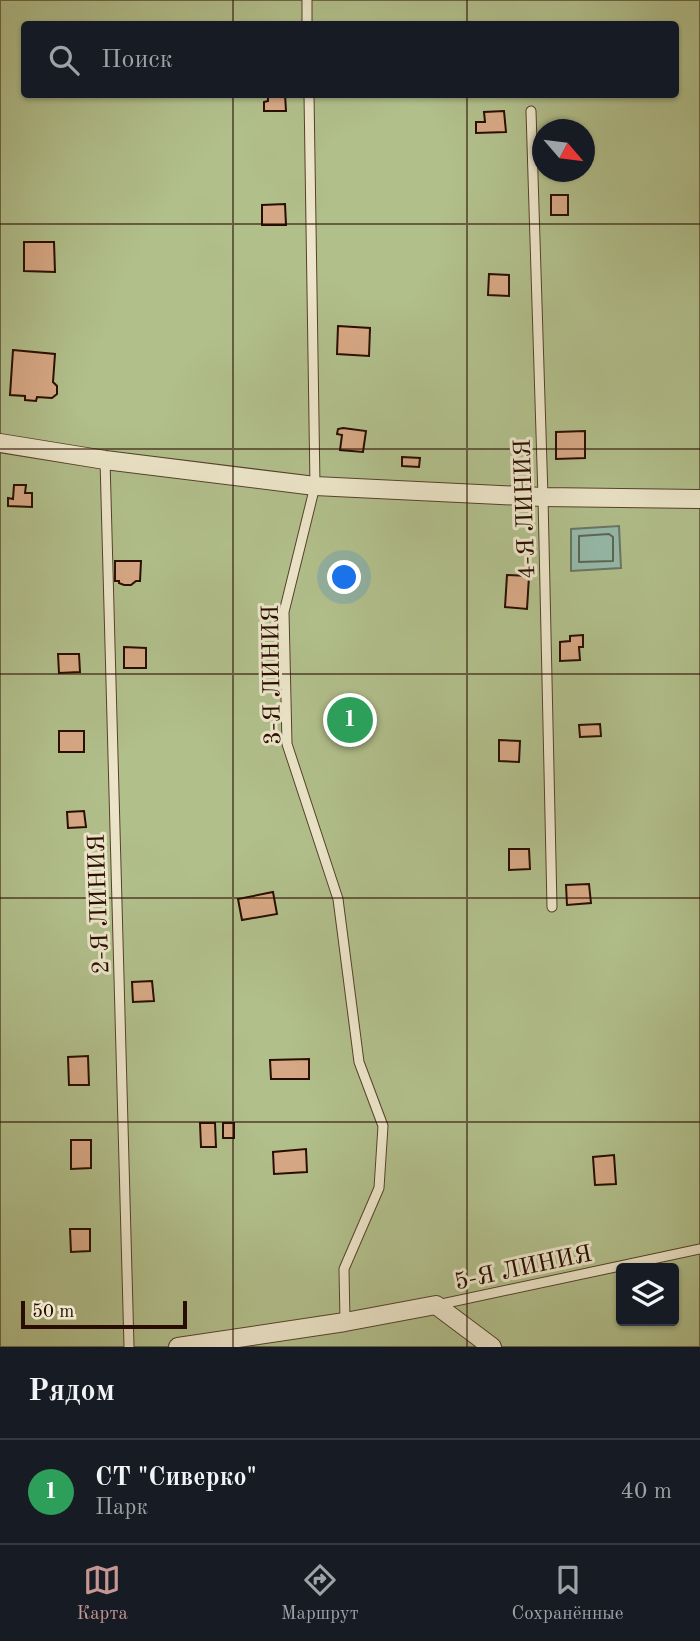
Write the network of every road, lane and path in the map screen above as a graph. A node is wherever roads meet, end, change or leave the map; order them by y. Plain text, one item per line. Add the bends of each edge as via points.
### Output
1 (307, 0) edge
2 (307, 21) edge
3 (309, 98) edge
4 (531, 111) dead end
5 (0, 443) edge
6 (105, 460) junction
7 (315, 486) junction
8 (543, 497) junction
9 (700, 499) edge
10 (552, 907) dead end
11 (700, 1248) edge
12 (436, 1305) junction
13 (345, 1322) junction
14 (129, 1347) edge
15 (178, 1347) edge
16 (492, 1347) edge

1 - 2 lane
3 - 7 lane, 3-Я ЛИНИЯ
4 - 8 lane, 4-Я ЛИНИЯ
5 - 6 street
6 - 7 street
6 - 14 lane, 2-Я ЛИНИЯ
7 - 8 street
7 - 13 lane, 3-Я ЛИНИЯ via 284,612 287,744 338,899 359,1062 383,1126 379,1188 344,1269
8 - 9 street
8 - 10 lane, 4-Я ЛИНИЯ
11 - 12 lane, 5-Я ЛИНИЯ
12 - 13 street
12 - 16 street
13 - 15 street

